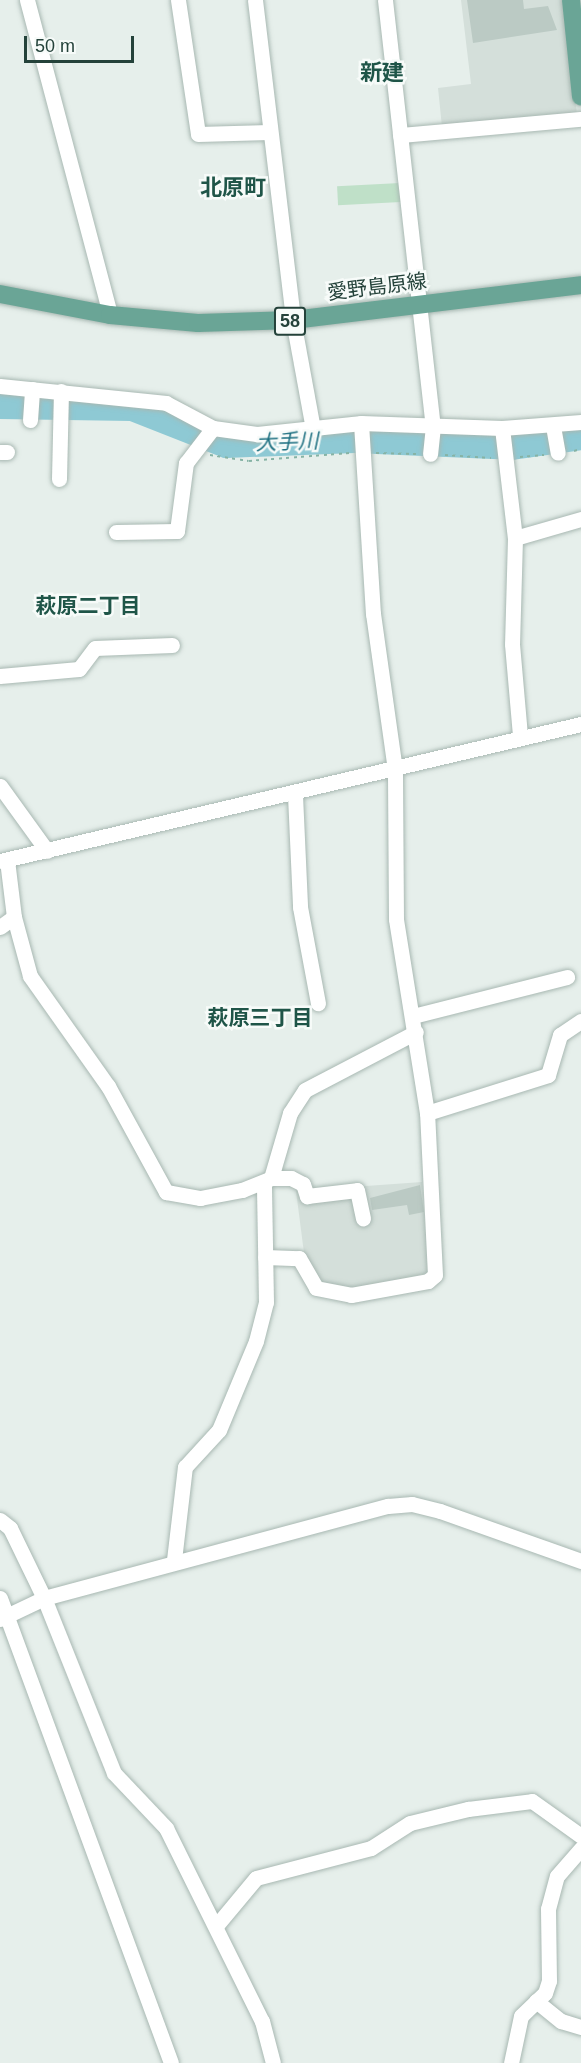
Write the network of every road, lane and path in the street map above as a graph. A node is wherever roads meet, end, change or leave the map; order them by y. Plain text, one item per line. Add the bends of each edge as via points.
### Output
1 (27, 0) edge
2 (178, 0) edge
3 (255, 0) edge
4 (385, 0) edge
5 (571, 0) edge
6 (581, 96) edge
7 (581, 119) edge
8 (269, 132) junction
9 (400, 135) junction
10 (581, 285) edge
11 (0, 294) edge
12 (418, 305) junction
13 (110, 315) junction
14 (293, 320) junction
15 (0, 386) edge
16 (32, 392) junction
17 (61, 394) junction
18 (30, 418) dead end
19 (581, 422) edge
20 (361, 426) junction
21 (554, 428) junction
22 (313, 429) junction
23 (432, 429) junction
24 (212, 430) junction
25 (502, 431) junction
26 (557, 452) dead end
27 (431, 453) dead end
28 (59, 479) dead end
29 (581, 519) edge
30 (116, 532) dead end
31 (516, 538) junction
32 (172, 645) dead end
33 (0, 676) edge
34 (581, 724) edge
35 (520, 735) junction
36 (395, 770) junction
37 (0, 786) edge
38 (295, 795) junction
39 (47, 851) junction
40 (3, 860) edge
41 (14, 917) junction
42 (0, 927) edge
43 (567, 977) dead end
44 (318, 1003) dead end
45 (413, 1016) junction
46 (581, 1022) edge
47 (416, 1032) junction
48 (427, 1113) junction
49 (267, 1180) junction
50 (363, 1218) dead end
51 (265, 1257) junction
52 (0, 1521) edge
53 (174, 1560) junction
54 (581, 1561) edge
55 (0, 1598) edge
56 (44, 1598) junction
57 (3, 1617) edge
58 (581, 1836) edge
59 (581, 1848) edge
60 (216, 1926) junction
61 (536, 2001) junction
62 (581, 2027) edge
63 (171, 2063) edge
64 (273, 2063) edge
65 (511, 2063) edge

1 - 13 street
2 - 8 street via 198,134
3 - 8 street
4 - 9 street
5 - 6 main road
7 - 9 street
8 - 14 street
9 - 12 street
10 - 12 main road, 愛野島原線 / 58
11 - 13 main road, 愛野島原線 / 58
12 - 14 main road, 愛野島原線 / 58
12 - 23 street
13 - 14 main road, 愛野島原線 / 58 via 198,323
14 - 22 street
15 - 16 street
16 - 17 street
16 - 18 street
17 - 24 street via 166,403
17 - 28 street
19 - 21 street
20 - 22 street
20 - 23 street
20 - 36 street via 373,614
21 - 25 street
21 - 26 street
22 - 24 street via 257,434
23 - 25 street
23 - 27 street
24 - 30 street via 197,447 181,479 177,531
25 - 31 street
29 - 31 street
31 - 35 street via 512,644
32 - 33 street via 96,648 79,669
34 - 35 street
35 - 36 street
36 - 38 street
36 - 45 street via 396,919
37 - 39 street
38 - 39 street
38 - 44 street via 300,907
39 - 40 street
40 - 41 street
41 - 42 street
41 - 49 street via 30,976 108,1086 166,1192 200,1198
43 - 45 street
45 - 47 street
46 - 48 street via 560,1035 548,1075
47 - 48 street
47 - 49 street via 305,1090 290,1113
48 - 51 street via 434,1278 351,1295 316,1288 299,1258
49 - 50 street via 291,1178 304,1188 307,1196 357,1190
49 - 51 street
51 - 53 street via 266,1302 255,1341 219,1430 185,1467
52 - 56 street via 10,1528
53 - 54 street via 340,1516 412,1504
53 - 56 street
55 - 57 street
56 - 57 street
56 - 60 street via 114,1773 166,1828
57 - 63 street
58 - 60 street via 532,1801 468,1809 410,1823 371,1848 256,1878
59 - 61 street via 557,1876 548,1909 549,1981
60 - 64 street via 262,2021
61 - 62 street via 561,2021
61 - 65 street via 521,2016

